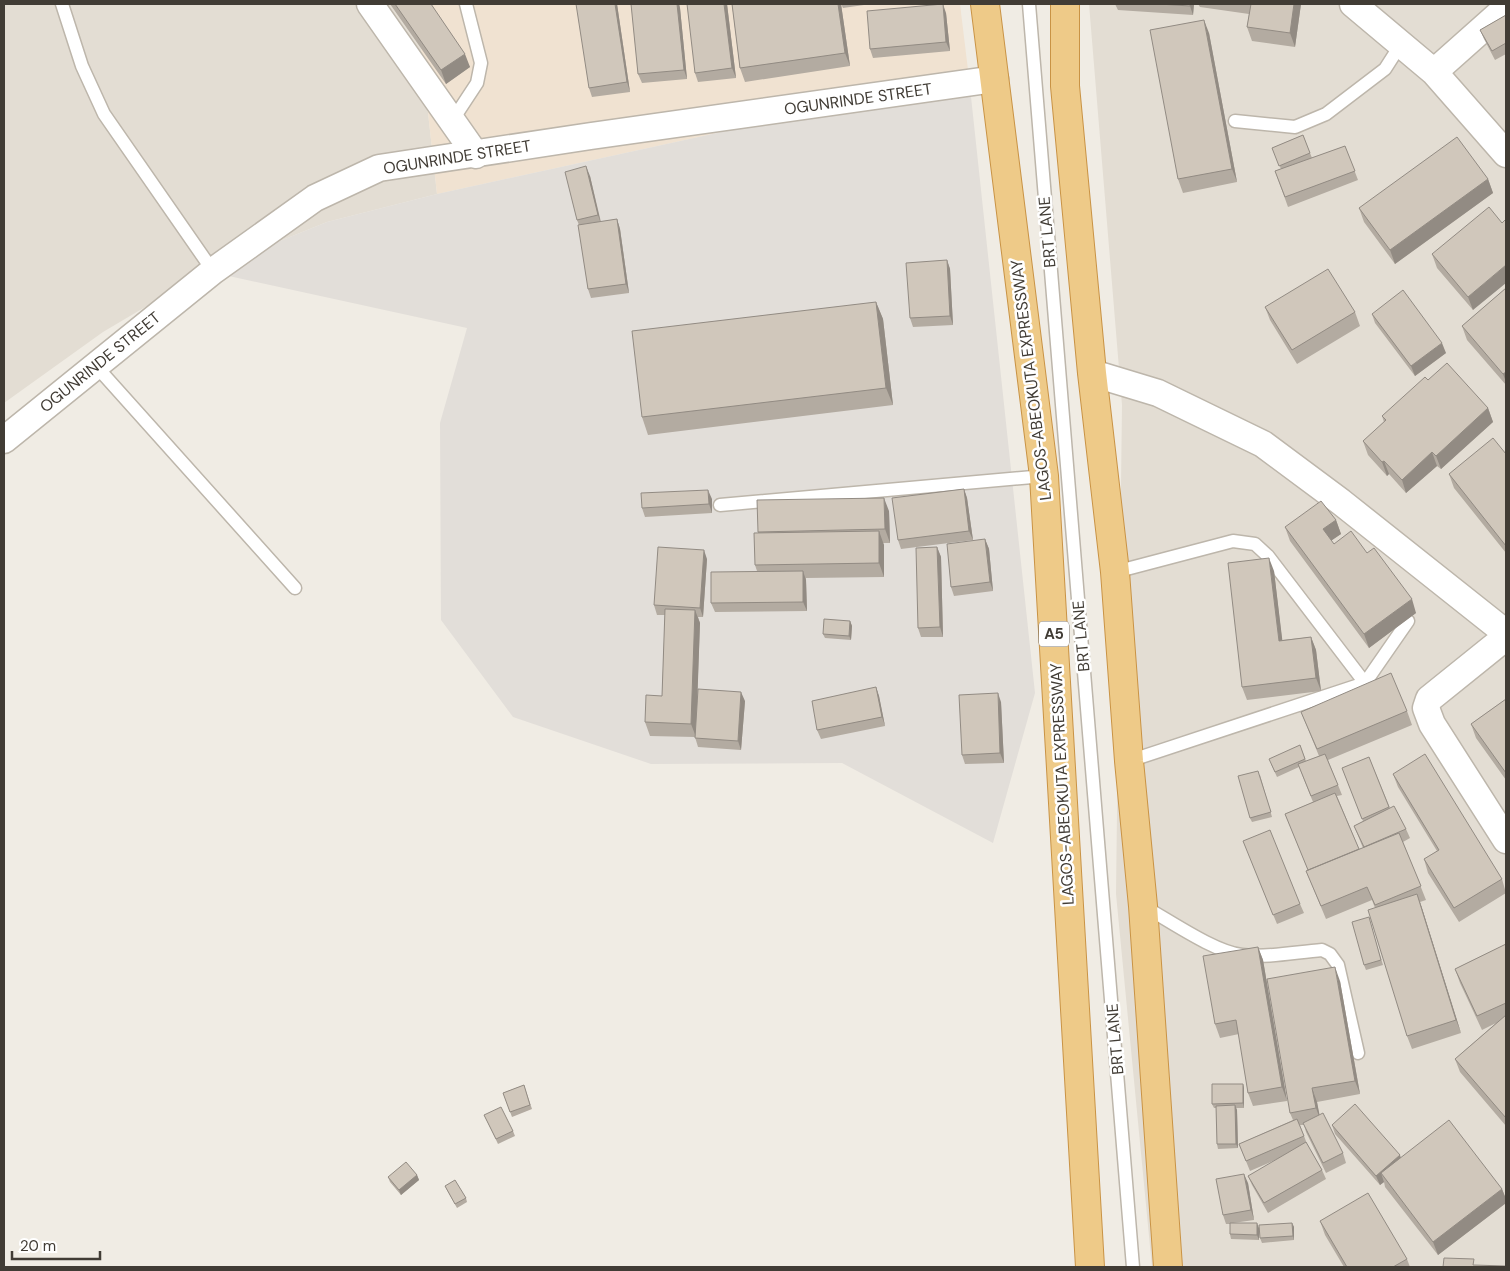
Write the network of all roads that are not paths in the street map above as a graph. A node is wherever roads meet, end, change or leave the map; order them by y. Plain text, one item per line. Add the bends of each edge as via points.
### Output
1 (62, 4) edge
2 (370, 4) edge
3 (466, 4) edge
4 (985, 4) edge
5 (1029, 4) edge
6 (1065, 4) edge
7 (1353, 4) edge
8 (1506, 8) edge
9 (1401, 44) junction
10 (1434, 72) junction
11 (995, 80) junction
12 (452, 121) junction
13 (1235, 121) dead end
14 (1506, 154) edge
15 (476, 155) junction
16 (213, 271) junction
17 (96, 366) junction
18 (1092, 373) junction
19 (4, 440) edge
20 (1044, 476) junction
21 (720, 505) dead end
22 (1115, 572) junction
23 (295, 588) dead end
24 (1408, 621) edge
25 (1506, 633) edge
26 (1506, 637) edge
27 (1365, 683) junction
28 (1129, 762) junction
29 (1506, 840) edge
30 (1143, 906) junction
31 (1358, 1053) dead end
32 (1090, 1267) edge
33 (1133, 1267) edge
34 (1168, 1267) edge

1 - 16 lane via 82,66 104,114
2 - 12 street
3 - 12 lane via 481,63 477,83
4 - 11 highway, LAGOS-ABEOKUTA EXPRESSWAY / A5
5 - 33 lane, BRT LANE
6 - 18 highway via 1065,86
7 - 9 street
8 - 10 street
9 - 10 street
9 - 13 lane via 1385,69 1326,114 1295,127
10 - 14 street
11 - 15 street, OGUNRINDE STREET
11 - 20 highway, LAGOS-ABEOKUTA EXPRESSWAY / A5
12 - 15 street
15 - 16 street, OGUNRINDE STREET via 379,168 314,198
16 - 17 street, OGUNRINDE STREET
17 - 19 street, OGUNRINDE STREET
17 - 23 lane
18 - 22 highway
18 - 25 street via 1158,393 1263,444 1342,502
20 - 21 lane
20 - 32 highway, LAGOS-ABEOKUTA EXPRESSWAY / A5
22 - 27 lane via 1233,541 1255,544 1268,556
22 - 28 highway
24 - 27 lane
26 - 29 street via 1429,699 1426,708 1432,724
27 - 28 lane
28 - 30 highway
30 - 31 lane via 1222,950 1263,956 1322,950 1330,954 1338,965
30 - 34 highway

